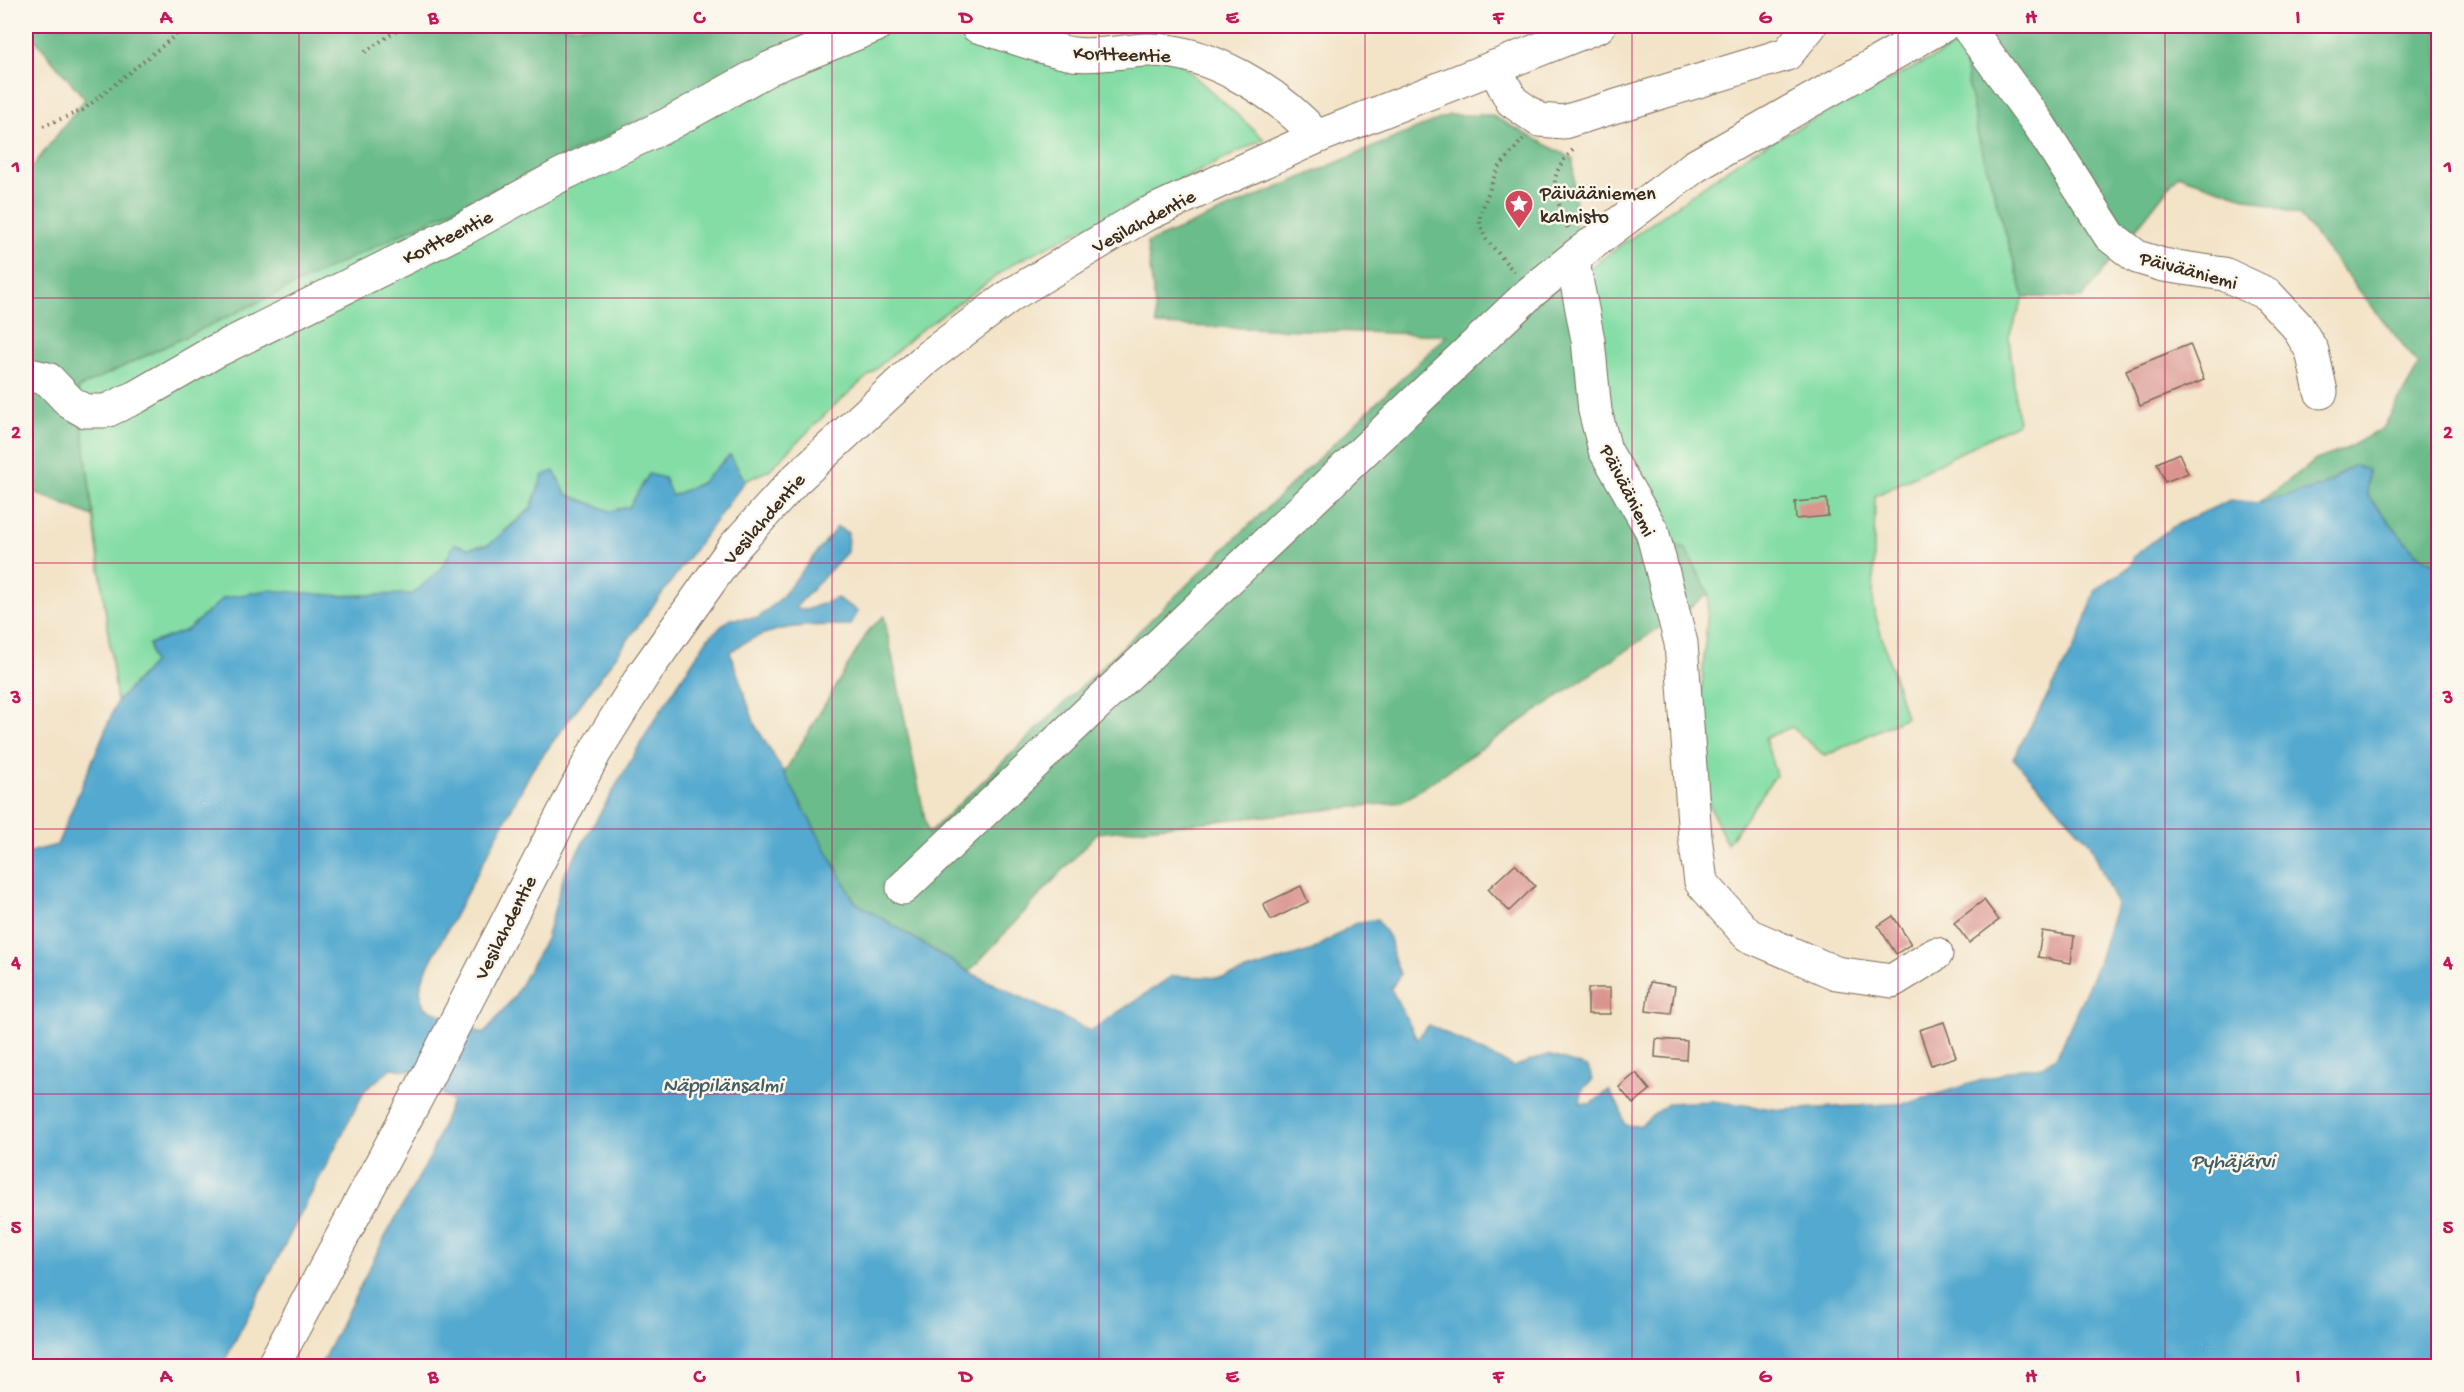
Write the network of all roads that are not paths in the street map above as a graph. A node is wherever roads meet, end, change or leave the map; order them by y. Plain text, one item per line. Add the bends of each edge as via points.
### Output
1 (875, 26) edge
2 (976, 26) edge
3 (1599, 26) edge
4 (1810, 26) edge
5 (1942, 26) edge
6 (1967, 26) edge
7 (1494, 67) junction
8 (1317, 137) junction
9 (1577, 255) junction
10 (26, 374) edge
11 (2321, 392) dead end
12 (903, 888) dead end
13 (1936, 954) dead end
14 (273, 1366) edge

1 - 10 street, Kortteentie via 770,68 667,125 214,352 106,411 85,411 71,403 48,379
2 - 8 street, Kortteentie via 1074,54 1147,50 1207,62 1271,94
3 - 7 street, Vesilahdentie
4 - 7 street via 1787,54 1564,122 1539,120 1512,101
5 - 9 street via 1695,166
6 - 11 street, Päivääniemi via 2040,126 2110,236 2137,257 2224,274 2266,294 2297,326 2312,351
7 - 8 street, Vesilahdentie
8 - 14 street, Vesilahdentie via 1143,216 1011,295 928,357 794,481 735,546 643,675 595,752
9 - 12 street via 1531,292
9 - 13 street, Päivääniemi via 1574,268 1588,340 1595,411 1605,450 1652,531 1681,643 1701,882 1748,935 1836,973 1892,981

